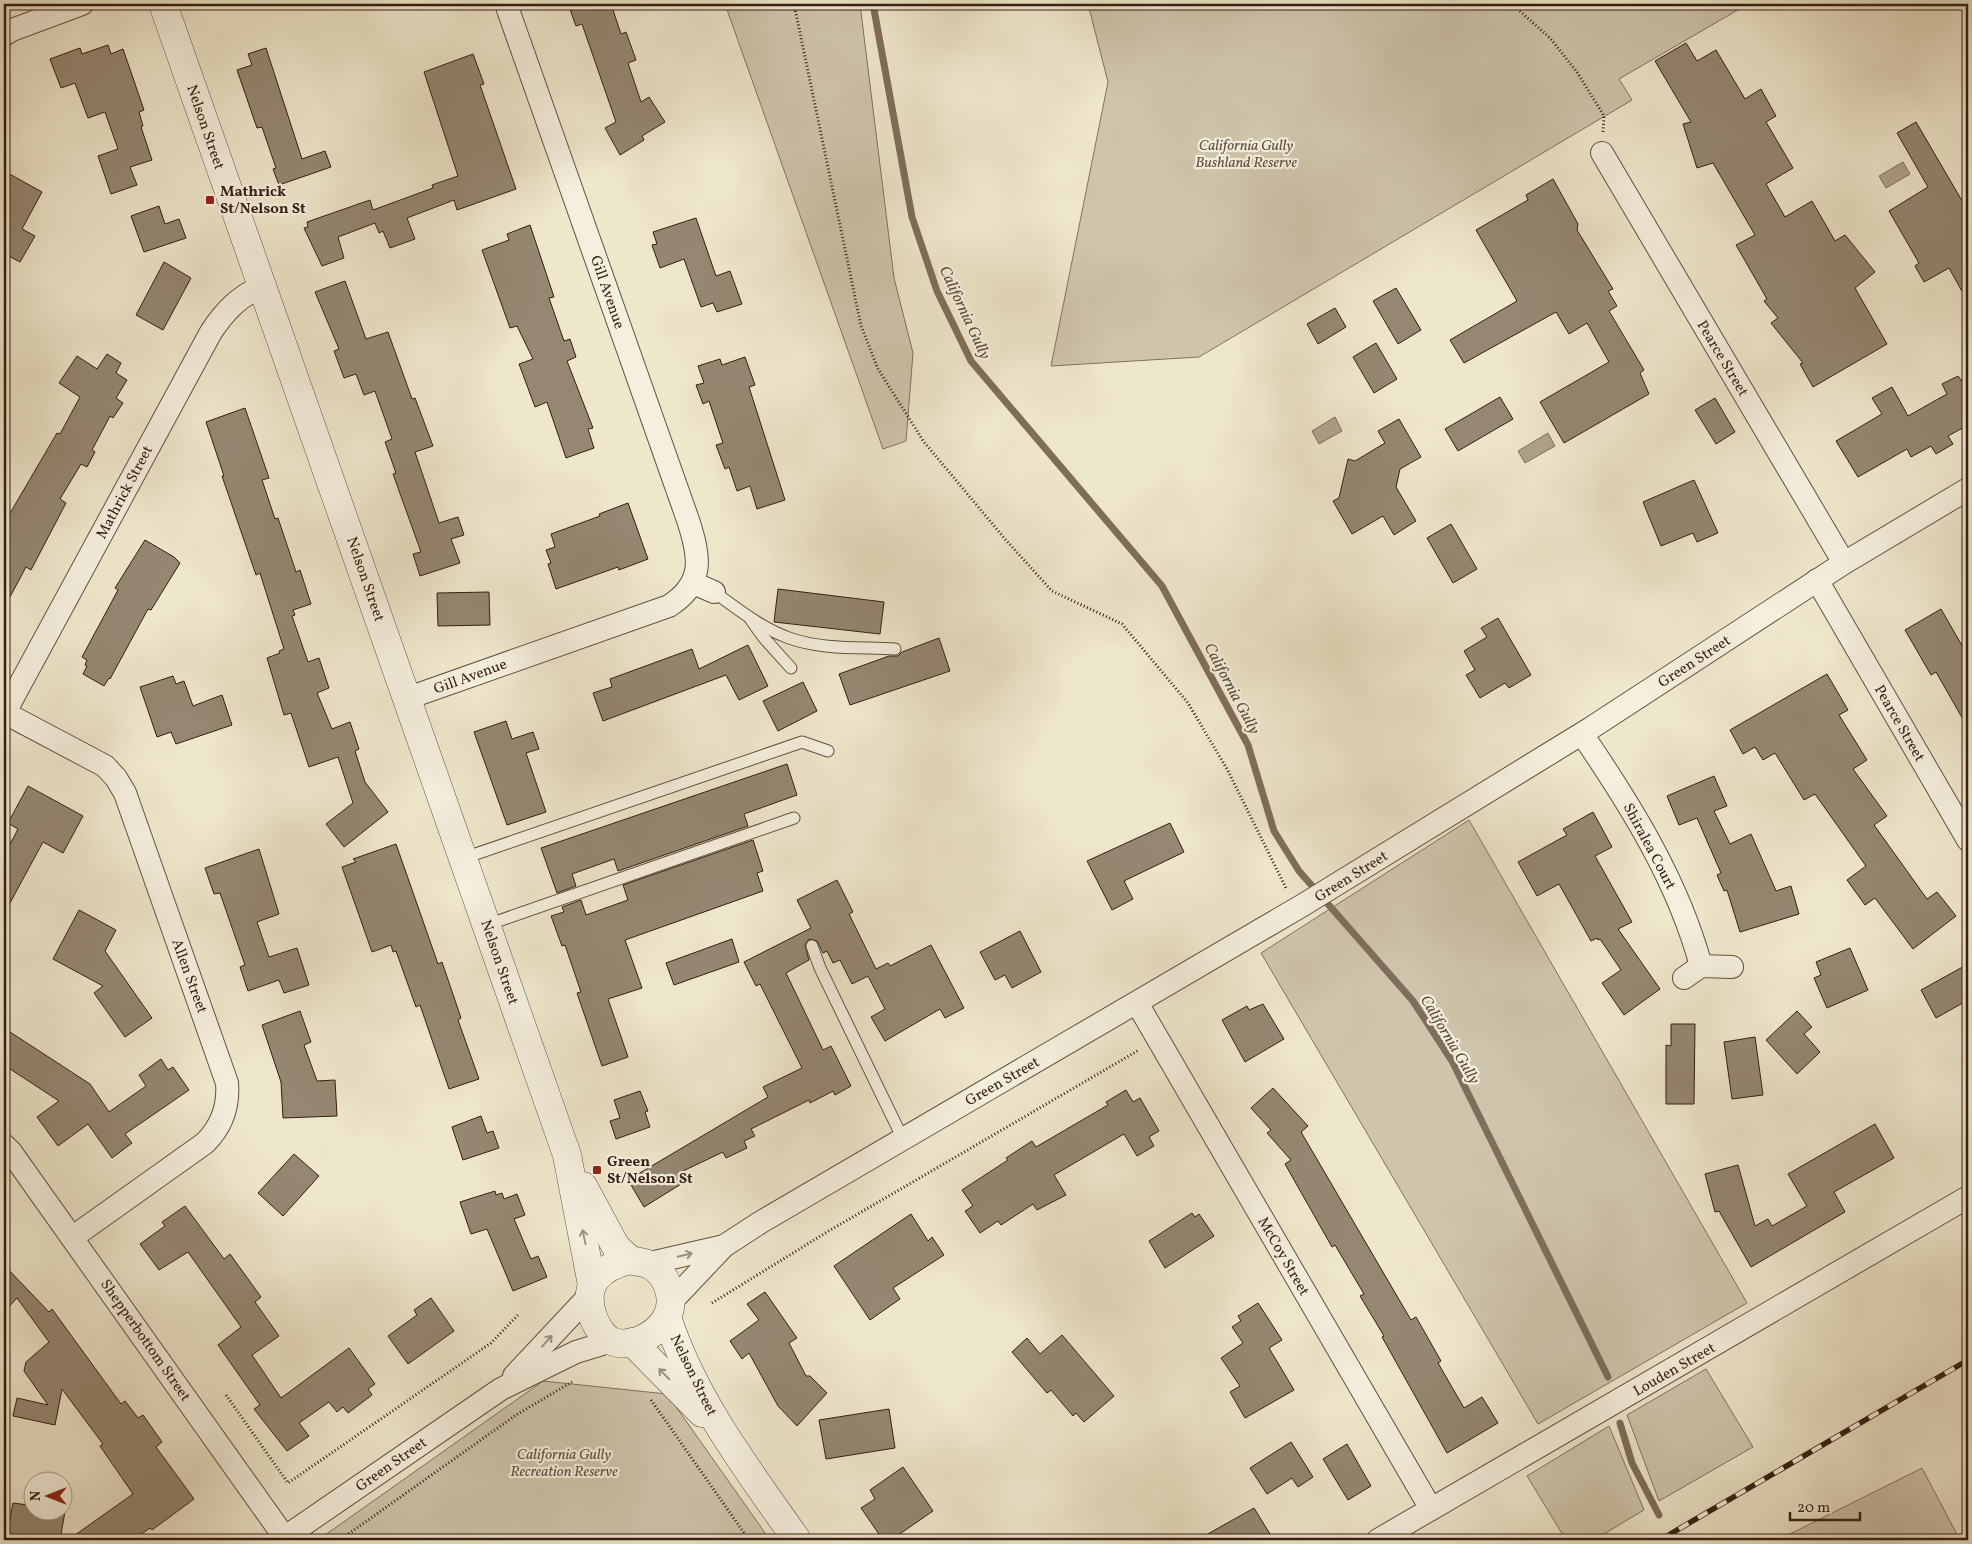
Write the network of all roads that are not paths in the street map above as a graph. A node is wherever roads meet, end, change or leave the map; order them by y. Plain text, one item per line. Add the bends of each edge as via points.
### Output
1 (82, 4) edge
2 (163, 4) edge
3 (506, 4) edge
4 (4, 35) edge
5 (1602, 153) road end
6 (262, 286) junction
7 (1968, 489) edge
8 (1844, 563) junction
9 (1817, 580) junction
10 (693, 583) junction
11 (714, 592) joint
12 (750, 619) junction
13 (895, 649) dead end
14 (791, 668) dead end
15 (408, 698) junction
16 (4, 713) edge
17 (1582, 734) junction
18 (828, 751) dead end
19 (794, 818) dead end
20 (1968, 840) edge
21 (464, 858) junction
22 (487, 925) junction
23 (812, 946) dead end
24 (1732, 967) dead end
25 (1137, 1003) junction
26 (903, 1139) junction
27 (4, 1145) edge
28 (567, 1155) junction
29 (1968, 1197) edge
30 (73, 1237) junction
31 (724, 1246) junction
32 (638, 1262) junction
33 (590, 1290) junction
34 (669, 1309) junction
35 (622, 1342) junction
36 (501, 1389) junction
37 (723, 1433) junction
38 (1431, 1509) junction
39 (283, 1539) edge
40 (798, 1540) edge
41 (1378, 1540) edge

1 - 4 street
2 - 6 street, Nelson Street
3 - 10 street, Gill Avenue via 695,540 697,571
5 - 8 street, Pearce Street
6 - 15 street, Nelson Street
6 - 16 street, Mathrick Street via 232,305 211,332
7 - 8 street, Green Street
8 - 9 street, Green Street
9 - 17 street, Green Street
9 - 20 street, Pearce Street
10 - 11 street
10 - 15 street, Gill Avenue via 684,596 669,606
11 - 12 lane
12 - 13 lane via 789,638 823,645
12 - 14 lane
15 - 21 street, Nelson Street
16 - 30 street, Allen Street via 105,766 125,792 227,1083 228,1100 216,1132
17 - 24 street, Shiralea Court via 1642,826 1686,915 1692,972
17 - 25 street, Green Street
18 - 21 lane via 802,742
19 - 22 lane
21 - 22 street, Nelson Street
22 - 28 street, Nelson Street
23 - 26 lane
25 - 26 street, Green Street
25 - 38 street, McCoy Street
26 - 31 street, Green Street
27 - 30 street, Shepperbottom Street
28 - 32 street, Nelson Street via 616,1248
33 -> 28 street, Nelson Street
29 - 38 street, Louden Street
30 - 39 street, Shepperbottom Street
32 -> 31 street, Green Street
31 - 34 street, Green Street
32 - 33 street via 611,1266 600,1273
32 - 34 street via 662,1276 669,1288
33 - 35 street via 595,1322 602,1333
36 -> 33 street, Green Street
34 - 35 street via 654,1332
34 - 37 street, Nelson Street via 677,1346
35 - 36 street, Green Street via 576,1352
37 -> 35 street, Nelson Street
36 - 39 street, Green Street
37 - 40 street, Nelson Street
38 - 41 street, Louden Street

